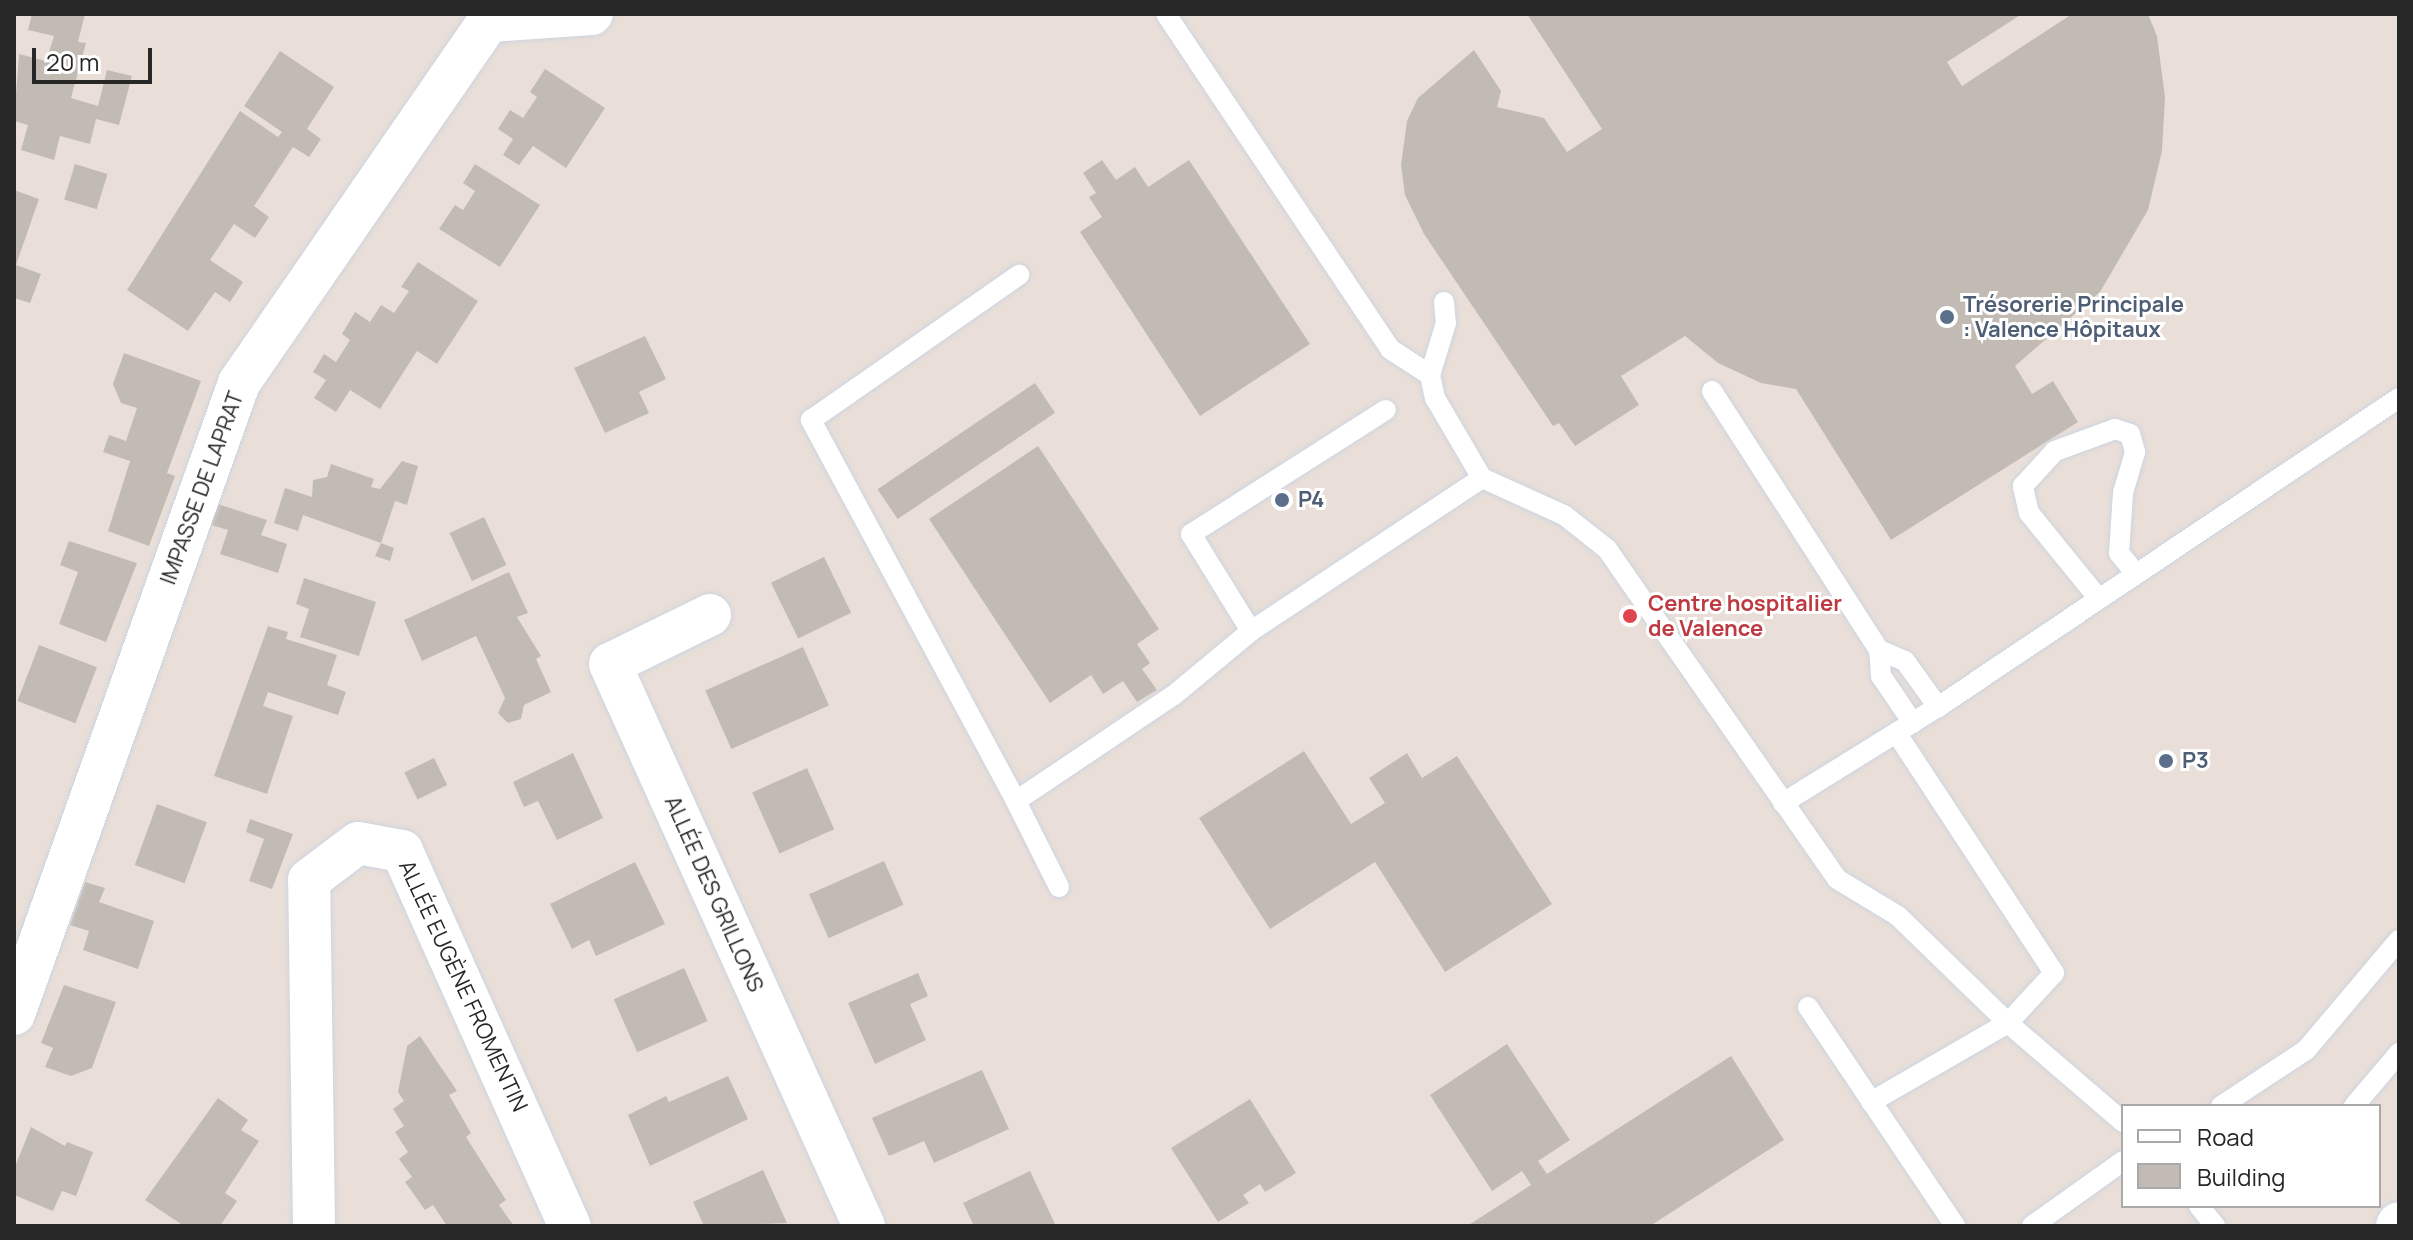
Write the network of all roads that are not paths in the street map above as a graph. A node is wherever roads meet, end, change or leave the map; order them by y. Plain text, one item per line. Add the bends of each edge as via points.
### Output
1 (592, 14) edge
2 (1166, 14) edge
3 (1019, 275) dead end
4 (1444, 302) dead end
5 (1430, 375) junction
6 (1712, 391) dead end
7 (2399, 398) edge
8 (1386, 410) dead end
9 (1482, 478) junction
10 (2136, 574) junction
11 (2099, 599) junction
12 (710, 615) dead end
13 (1251, 631) junction
14 (1879, 650) junction
15 (1938, 707) junction
16 (1905, 728) junction
17 (1016, 801) junction
18 (1783, 803) junction
19 (1059, 887) dead end
20 (2399, 940) edge
21 (1808, 1007) dead end
22 (14, 1014) edge
23 (2008, 1023) junction
24 (2399, 1053) edge
25 (1871, 1102) junction
26 (2224, 1104) edge
27 (2356, 1104) edge
28 (2121, 1120) edge
29 (2121, 1162) edge
30 (2201, 1208) edge
31 (314, 1226) edge
32 (570, 1226) edge
33 (864, 1226) edge
34 (1955, 1226) edge
35 (2032, 1226) edge
36 (2215, 1226) edge

1 - 22 street, IMPASSE DE LAPRAT via 489,21 239,383
2 - 5 lane via 1390,349
3 - 17 lane via 811,420
4 - 5 lane via 1446,323
5 - 9 lane via 1435,398
6 - 14 lane
7 - 10 lane
8 - 13 lane via 1191,534
9 - 13 lane
9 - 18 lane via 1564,515 1607,549
10 - 11 lane
10 - 11 lane via 2119,553 2123,493 2135,452 2130,434 2115,429 2055,451 2023,486 2029,513
11 - 15 lane
12 - 33 street, ALLÉE DES GRILLONS via 610,664
13 - 17 lane via 1174,695
14 - 15 lane via 1905,661
14 - 16 lane via 1881,676
15 - 16 lane
16 - 18 lane
16 - 23 lane via 2054,973
17 - 19 lane
18 - 23 lane via 1837,879 1898,916
20 - 26 lane via 2306,1050
21 - 25 lane
23 - 25 lane
23 - 28 lane
24 - 27 lane
25 - 34 lane
29 - 35 lane
30 - 36 lane
31 - 32 street, ALLÉE EUGÈNE FROMENTIN via 309,880 358,843 402,851

